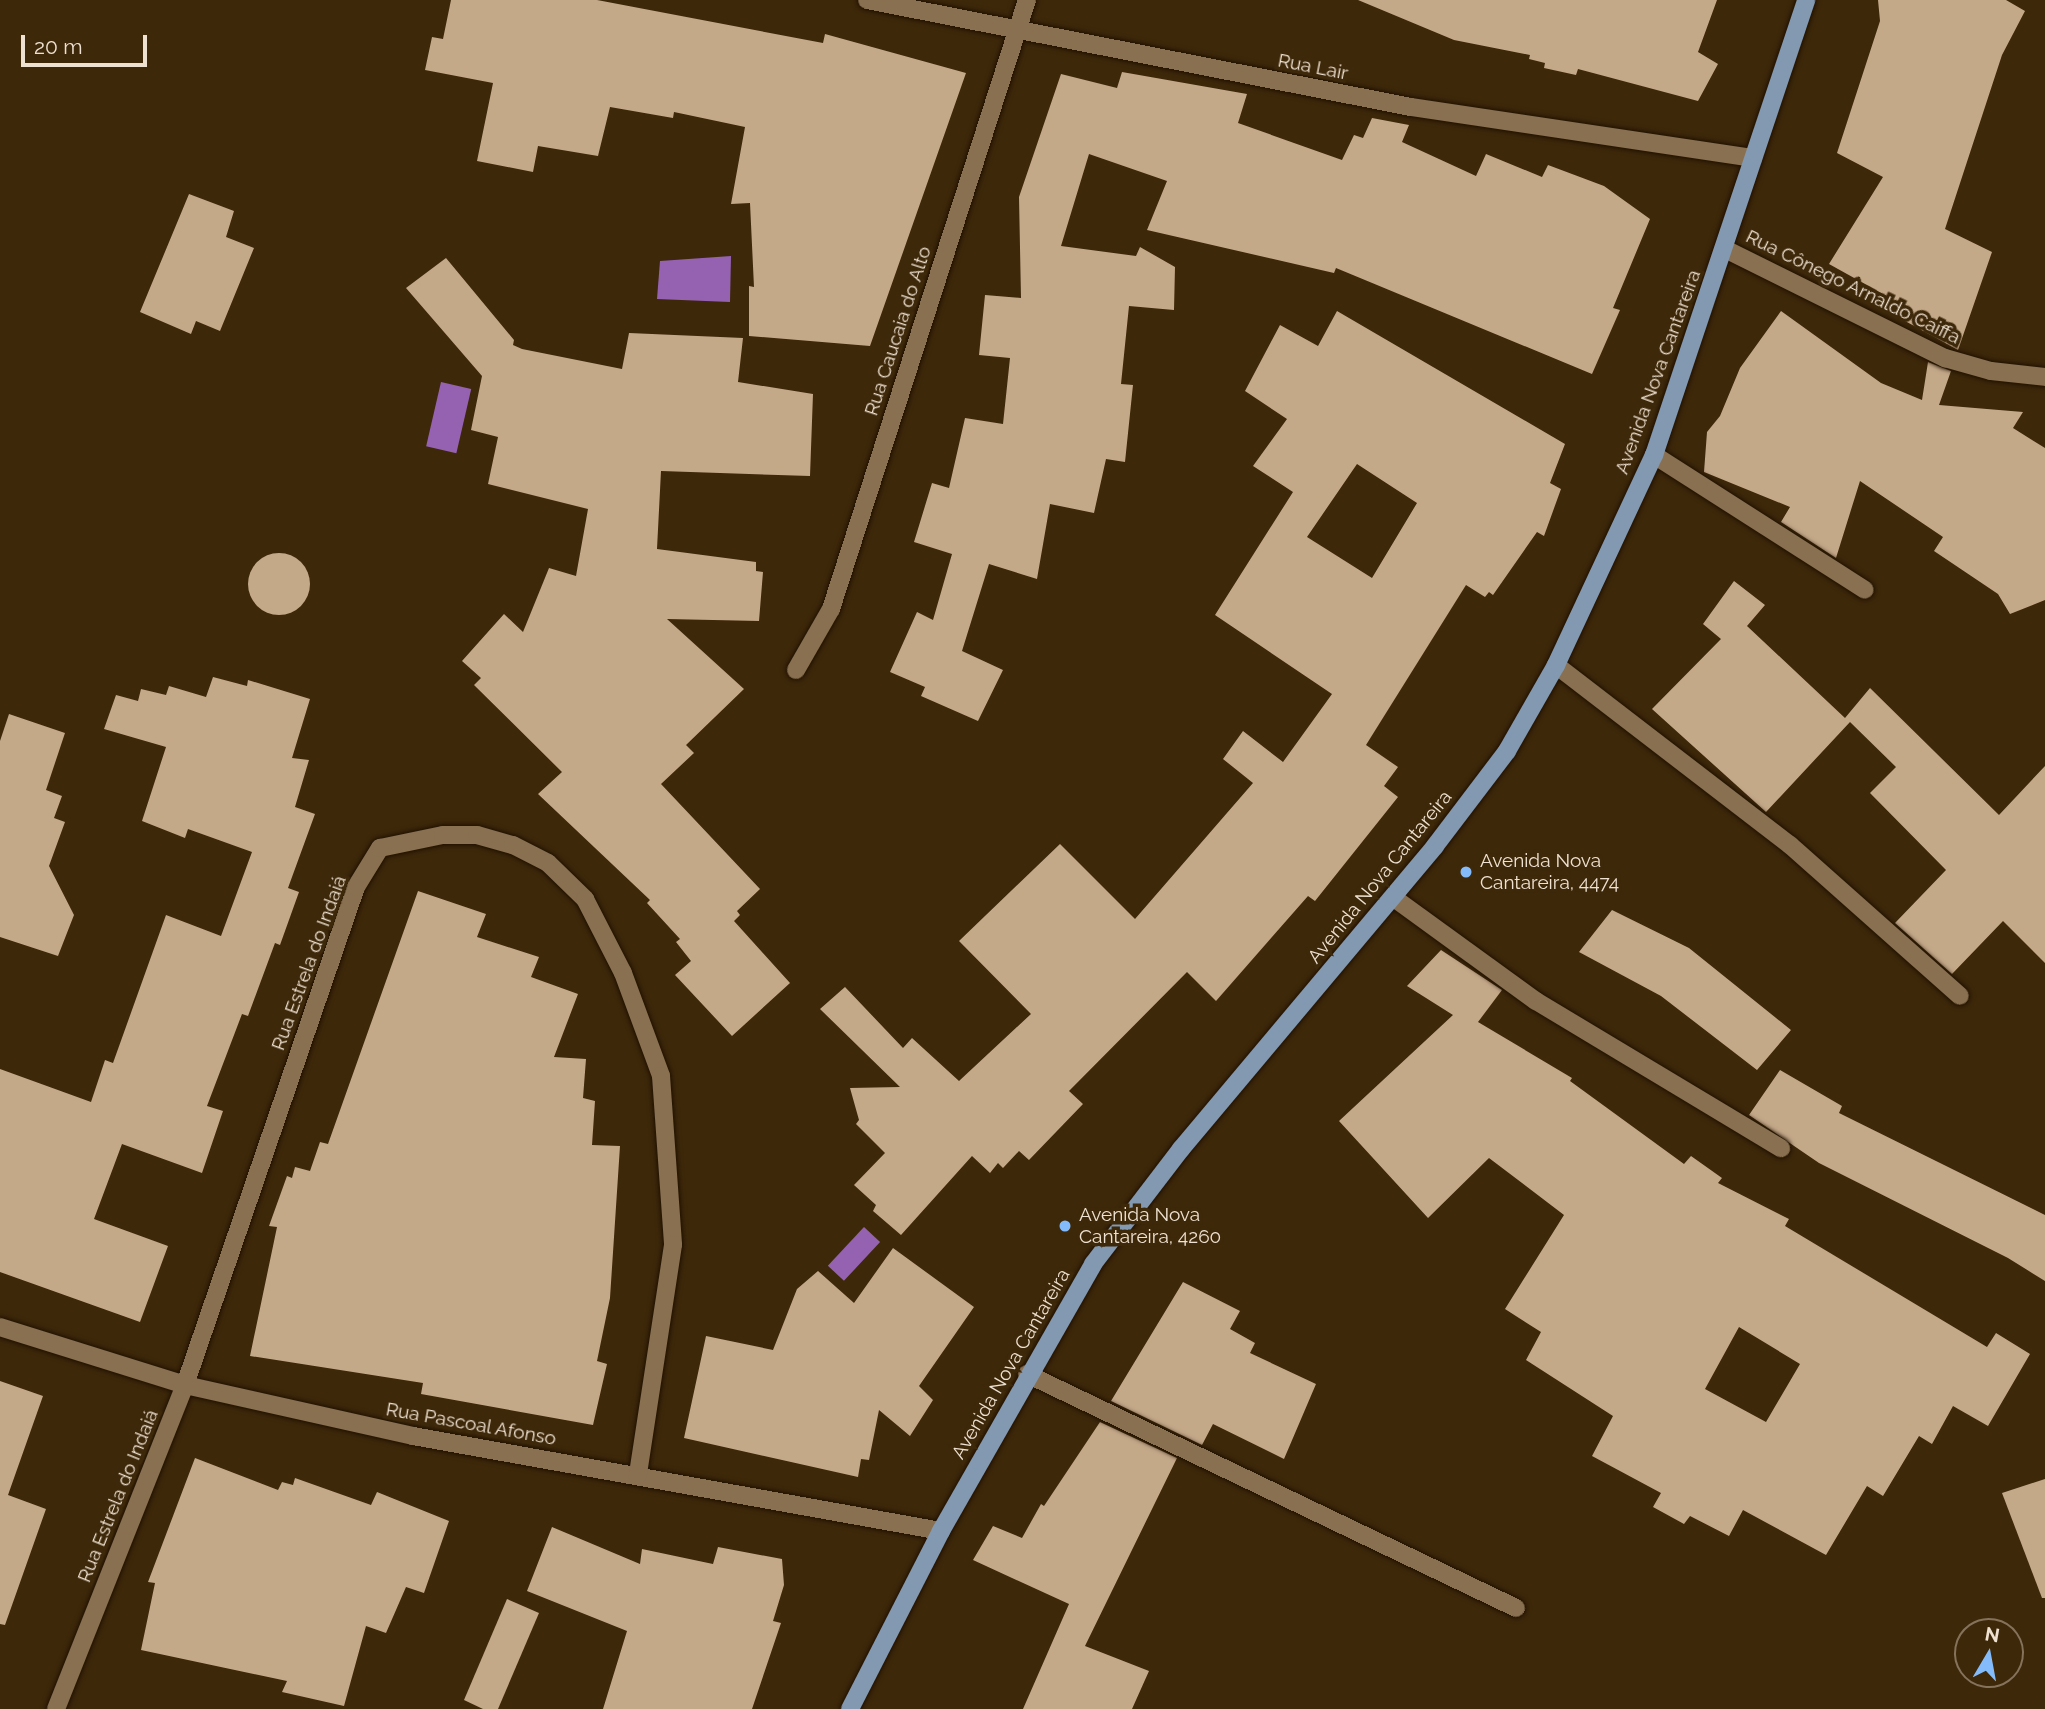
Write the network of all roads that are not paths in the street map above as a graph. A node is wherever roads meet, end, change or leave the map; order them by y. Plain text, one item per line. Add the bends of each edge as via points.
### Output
1 (867, 0) edge
2 (1027, 0) edge
3 (1806, 0) edge
4 (1016, 31) junction
5 (1753, 158) junction
6 (1725, 248) junction
7 (2045, 377) edge
8 (1654, 455) junction
9 (1865, 590) dead end
10 (1556, 665) junction
11 (796, 670) dead end
12 (1394, 898) junction
13 (1959, 996) dead end
14 (1781, 1148) dead end
15 (0, 1327) edge
16 (1027, 1374) junction
17 (185, 1385) junction
18 (638, 1475) junction
19 (941, 1531) junction
20 (1516, 1608) dead end
21 (56, 1709) edge
22 (850, 1709) edge

1 - 4 street, Rua Lair
2 - 4 street, Rua Caucaia do Alto
3 - 5 main road, Avenida Nova Cantareira
4 - 5 street, Rua Lair via 1411,107
4 - 11 street, Rua Caucaia do Alto via 831,609
5 - 6 main road, Avenida Nova Cantareira
6 - 7 street, Rua Cônego Arnaldo Caiffa via 1945,358 1991,371
6 - 8 main road, Avenida Nova Cantareira
8 - 9 street
8 - 10 main road, Avenida Nova Cantareira
10 - 12 main road, Avenida Nova Cantareira via 1507,751
10 - 13 street via 1790,845
12 - 14 street via 1536,1000
12 - 16 main road, Avenida Nova Cantareira via 1181,1149 1093,1264
15 - 17 street, Rua Pascoal Afonso
16 - 19 main road, Avenida Nova Cantareira
16 - 20 street
17 - 18 street, Rua Pascoal Afonso via 413,1436
17 - 18 street, Rua Estrela do Indaiá via 356,887 380,848 411,839 477,835 513,845 548,863 585,899 623,973 661,1076 673,1245
17 - 21 street, Rua Estrela do Indaiá
18 - 19 street, Rua Pascoal Afonso
19 - 22 main road, Avenida Nova Cantareira

